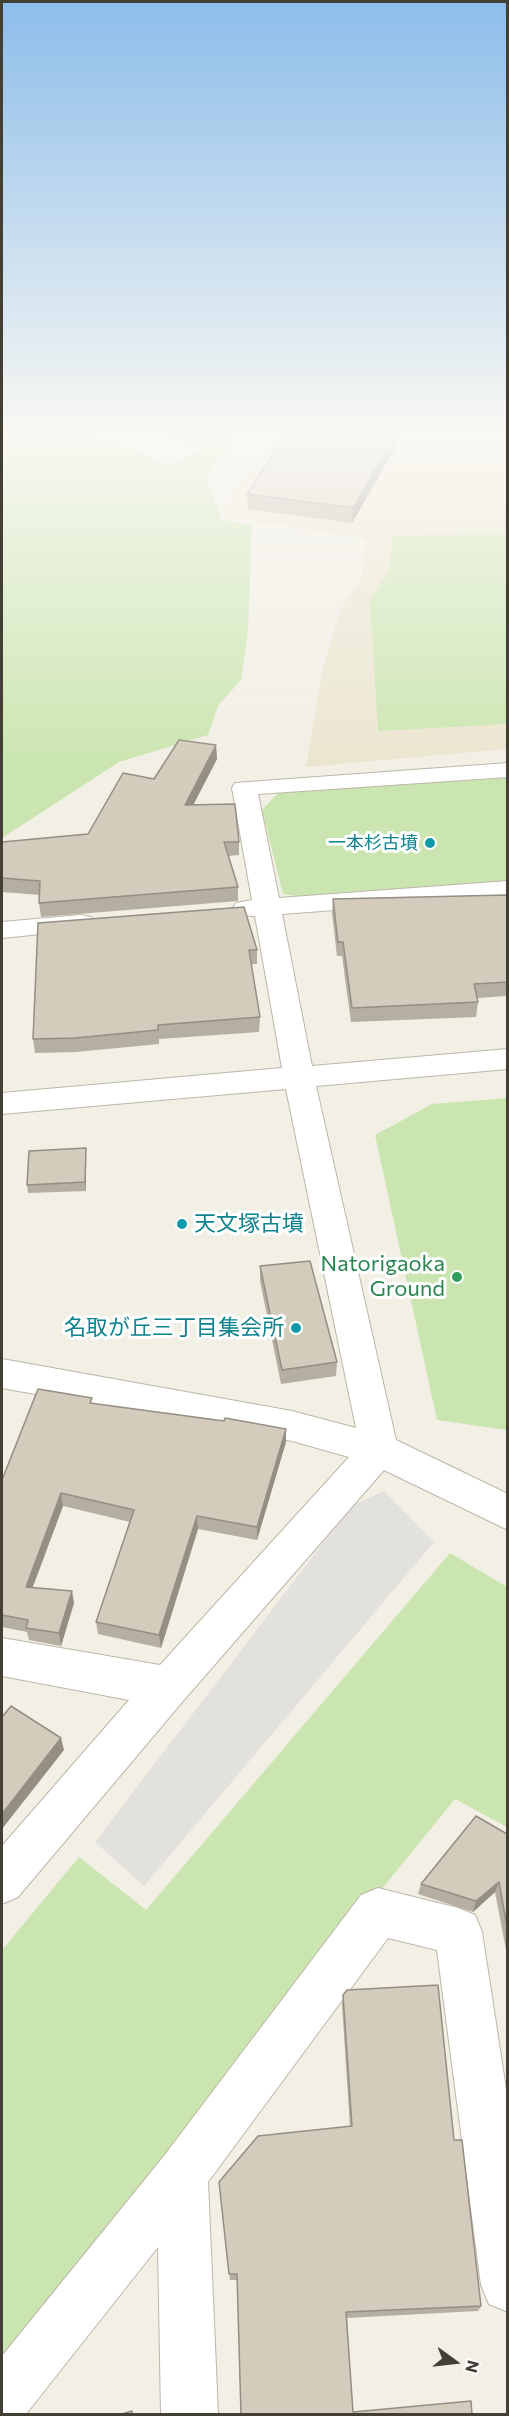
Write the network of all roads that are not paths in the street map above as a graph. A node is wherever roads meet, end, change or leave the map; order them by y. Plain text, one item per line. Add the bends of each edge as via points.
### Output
1 (507, 770) edge
2 (507, 889) edge
3 (268, 907) junction
4 (222, 911) edge
5 (106, 921) edge
6 (2, 930) edge
7 (507, 1059) edge
8 (299, 1076) junction
9 (2, 1103) edge
10 (2, 1373) edge
11 (379, 1450) junction
12 (507, 1512) edge
13 (2, 1657) edge
14 (168, 1687) junction
15 (2, 1881) edge
16 (182, 2174) junction
17 (507, 2285) edge
18 (2, 2400) edge
19 (190, 2415) edge

1 - 3 street via 244,788
2 - 3 street
3 - 4 street
3 - 8 street
5 - 6 street
7 - 8 street
8 - 9 street
8 - 11 street
10 - 11 street via 292,1426
11 - 12 street
11 - 14 street
13 - 14 street
14 - 15 street
16 - 17 street via 378,1912 458,1932
16 - 18 street
16 - 19 street

